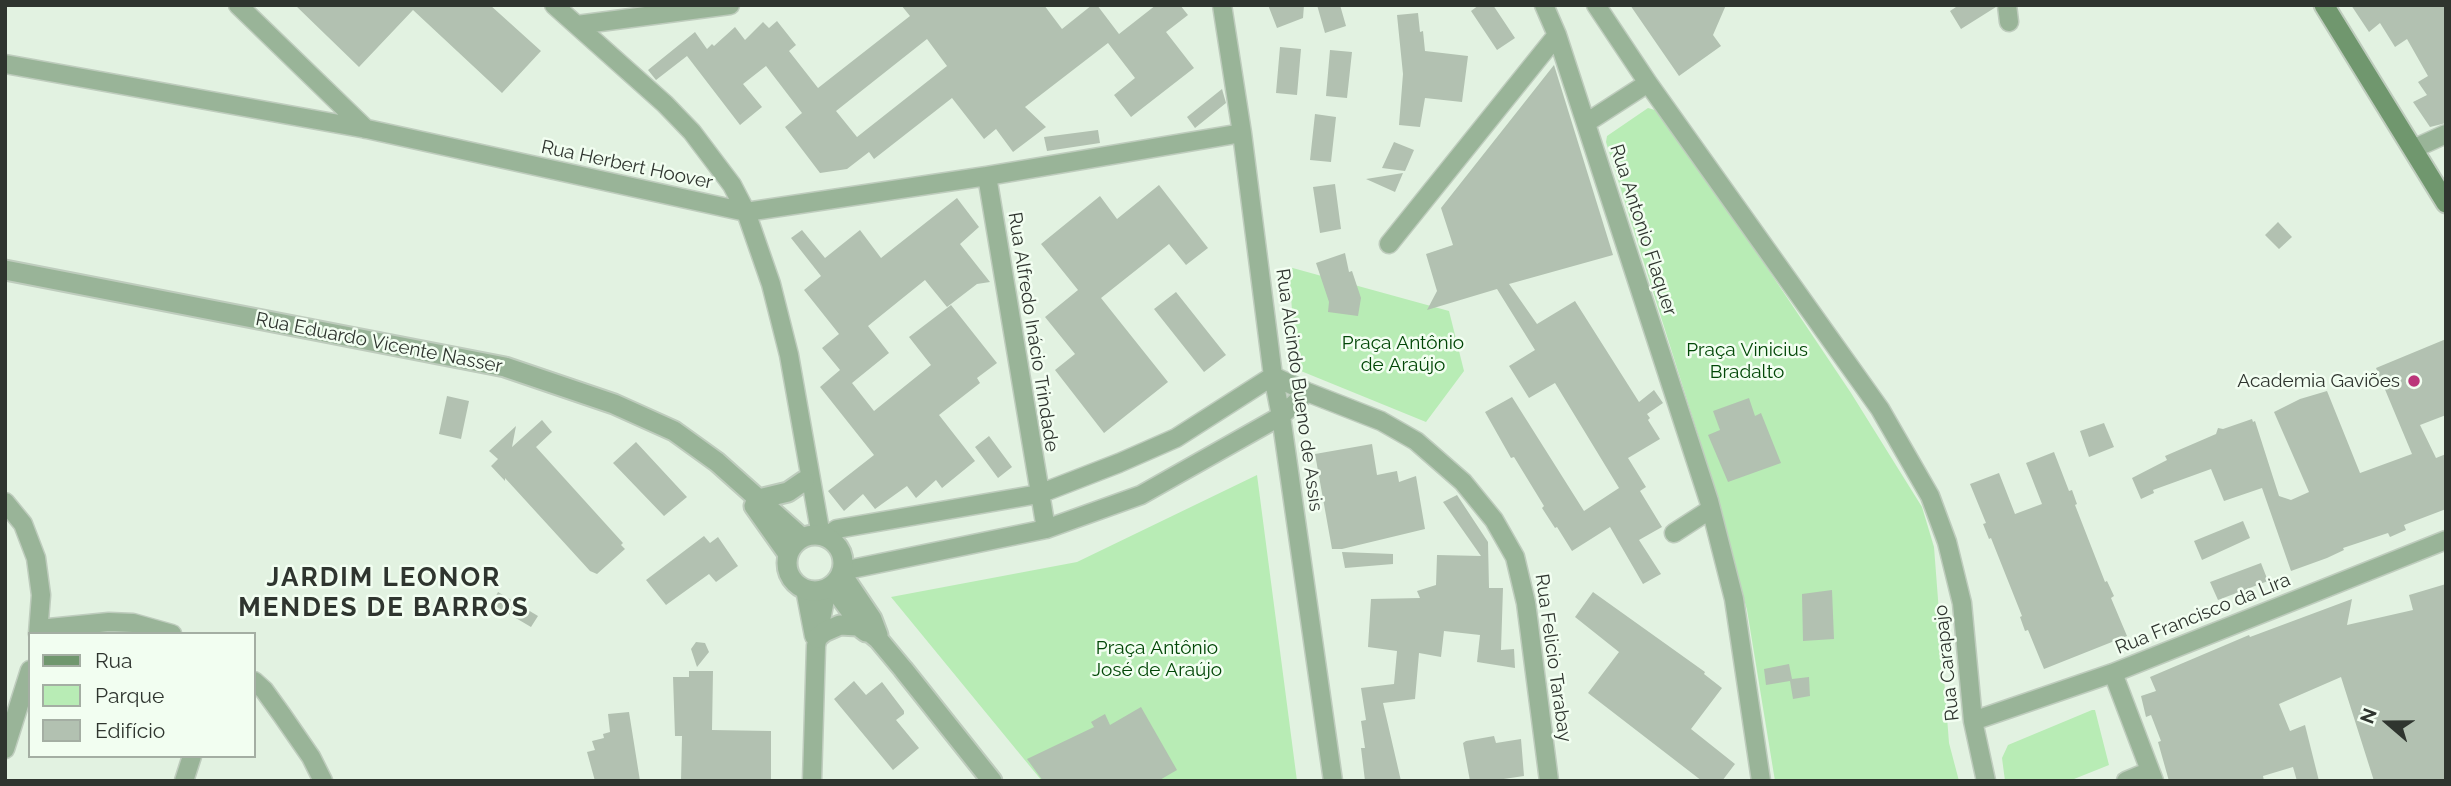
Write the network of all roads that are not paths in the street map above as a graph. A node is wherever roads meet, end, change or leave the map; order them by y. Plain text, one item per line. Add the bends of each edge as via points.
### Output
1 (237, 5) edge
2 (554, 5) edge
3 (730, 5) edge
4 (1222, 5) edge
5 (1544, 5) edge
6 (1596, 5) edge
7 (2324, 5) edge
8 (577, 25) junction
9 (1558, 35) junction
10 (5, 64) edge
11 (1648, 83) junction
12 (1586, 123) junction
13 (367, 129) junction
14 (1242, 133) junction
15 (2446, 134) edge
16 (2413, 149) junction
17 (987, 176) junction
18 (2446, 203) edge
19 (746, 212) junction
20 (1389, 244) dead end
21 (5, 270) edge
22 (1273, 376) junction
23 (1307, 393) junction
24 (1281, 416) junction
25 (808, 459) junction
26 (730, 474) junction
27 (804, 481) junction
28 (1039, 494) junction
29 (759, 499) junction
30 (5, 502) edge
31 (1711, 509) junction
32 (1046, 529) junction
33 (1674, 533) dead end
34 (814, 536) junction
35 (2446, 540) edge
36 (789, 554) junction
37 (836, 580) junction
38 (805, 589) junction
39 (38, 631) edge
40 (165, 632) edge
41 (874, 637) junction
42 (816, 642) junction
43 (2113, 673) junction
44 (28, 676) edge
45 (256, 683) edge
46 (1973, 721) junction
47 (5, 749) edge
48 (191, 758) edge
49 (2152, 776) edge
50 (184, 781) edge
51 (323, 781) edge
52 (812, 781) edge
53 (992, 781) edge
54 (1334, 781) edge
55 (1549, 781) edge
56 (1761, 781) edge
57 (1986, 781) edge
58 (2126, 781) edge

1 - 13 street
2 - 8 street
3 - 8 street
4 - 14 street, Rua Alcindo Bueno de Assis
5 - 9 street, Rua Antonio Flaquer
6 - 11 street, Rua Carapajo
7 - 16 main road
8 - 19 street via 692,132 732,185
9 - 12 street, Rua Antonio Flaquer
9 - 20 street
10 - 13 street, Rua Herbert Hoover
11 - 12 street
11 - 46 street, Rua Carapajo via 1880,410 1930,496 1962,603
12 - 31 street, Rua Antonio Flaquer
13 - 19 street, Rua Herbert Hoover
14 - 17 street, Rua Herbert Hoover
14 - 22 street, Rua Alcindo Bueno de Assis
15 - 16 street
16 - 18 main road
17 - 19 street, Rua Herbert Hoover
17 - 28 street, Rua Alfredo Inácio Trindade
19 - 25 street via 786,343
21 - 26 street, Rua Eduardo Vicente Nasser via 505,367 646,417 698,446
22 - 23 street, Rua Felicio Tarabay
22 - 24 street, Rua Alcindo Bueno de Assis
22 - 28 street via 1175,438
23 - 24 street
23 - 55 street, Rua Felicio Tarabay via 1381,421 1416,441 1463,482 1493,520 1515,557 1526,603
24 - 32 street via 1141,495
24 - 54 street, Rua Alcindo Bueno de Assis
25 - 27 street
25 - 34 street
26 - 29 street, Rua Eduardo Vicente Nasser
26 - 36 street, Rua Eduardo Vicente Nasser
27 - 29 street via 788,492
27 - 34 street
28 - 32 street, Rua Alfredo Inácio Trindade
28 - 34 street
29 - 34 street, Rua Eduardo Vicente Nasser
30 - 39 street via 23,524 36,558 41,596
31 - 33 street
31 - 56 street, Rua Antonio Flaquer via 1734,599
32 - 37 street
34 - 36 street
34 - 37 street via 841,551
35 - 43 street, Rua Francisco da Lira
36 - 38 street via 789,575
37 - 38 street via 815,591
37 - 41 street
37 - 42 street
38 - 42 street
39 - 40 street via 109,622
41 - 42 street via 858,626 840,625 824,632
41 - 53 street
42 - 52 street
43 - 46 street, Rua Francisco da Lira
43 - 49 street
44 - 47 street
45 - 51 street via 311,757
46 - 57 street, Rua Carapajo
48 - 50 street
49 - 58 street

